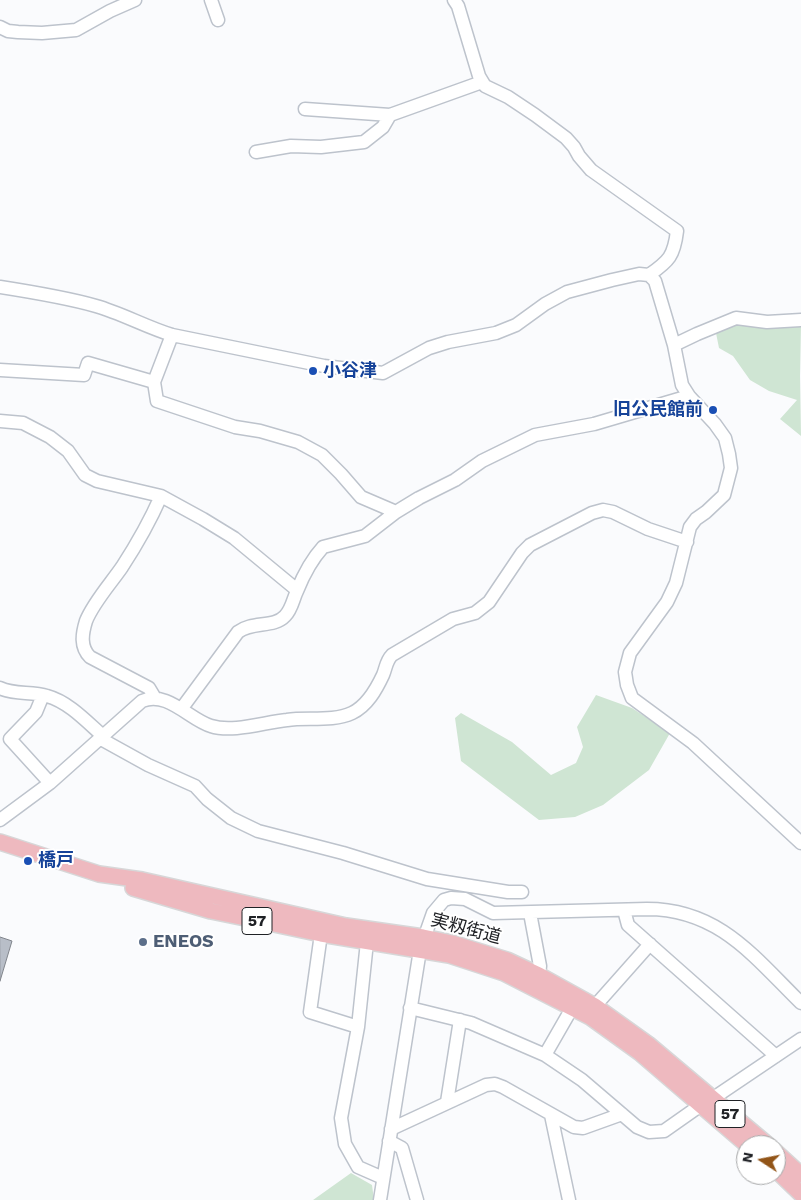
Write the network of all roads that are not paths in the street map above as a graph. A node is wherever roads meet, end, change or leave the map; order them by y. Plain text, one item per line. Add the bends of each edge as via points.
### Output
1 (135, 0) edge
2 (211, 0) edge
3 (454, 0) edge
4 (218, 20) dead end
5 (0, 27) edge
6 (482, 82) junction
7 (305, 109) dead end
8 (390, 115) junction
9 (256, 152) dead end
10 (649, 275) junction
11 (0, 287) edge
12 (801, 320) edge
13 (172, 335) junction
14 (674, 345) junction
15 (0, 370) edge
16 (154, 382) junction
17 (689, 396) junction
18 (0, 421) edge
19 (161, 496) junction
20 (396, 512) junction
21 (687, 542) junction
22 (297, 590) junction
23 (0, 688) edge
24 (43, 695) junction
25 (155, 698) junction
26 (182, 708) junction
27 (103, 738) junction
28 (50, 783) junction
29 (0, 820) edge
30 (0, 842) edge
31 (801, 843) edge
32 (100, 874) junction
33 (522, 892) dead end
34 (624, 910) junction
35 (530, 913) junction
36 (321, 934) junction
37 (367, 942) junction
38 (422, 943) junction
39 (650, 944) junction
40 (539, 975) junction
41 (801, 1003) edge
42 (596, 1006) junction
43 (410, 1008) junction
44 (572, 1008) junction
45 (460, 1020) junction
46 (358, 1027) junction
47 (801, 1039) edge
48 (545, 1056) junction
49 (776, 1056) junction
50 (447, 1102) junction
51 (706, 1102) junction
52 (622, 1114) junction
53 (551, 1115) junction
54 (390, 1135) junction
55 (737, 1135) edge
56 (754, 1135) edge
57 (786, 1161) edge
58 (801, 1175) edge
59 (383, 1178) junction
60 (786, 1180) edge
61 (801, 1194) edge
62 (380, 1200) edge
63 (417, 1200) edge
64 (569, 1200) edge

1 - 5 street via 76,30 42,33
2 - 4 street
3 - 6 street
6 - 8 street
6 - 10 street via 566,138 591,170 677,231 667,262
7 - 8 street
8 - 9 street via 383,127 364,142 321,147 291,146
10 - 13 street via 639,274 566,292 516,325 496,333 429,348 383,373 324,366
10 - 14 street via 655,281
11 - 13 street via 98,306
12 - 14 street via 767,322 736,318
13 - 16 street
14 - 17 street via 682,385
15 - 16 street via 84,375 88,363
16 - 20 street via 157,402 234,427 298,442 322,456 360,497
17 - 20 street via 594,424 535,435 482,461 455,480
17 - 21 street via 725,438 731,468 724,495 696,519 690,527
18 - 19 street via 23,423 50,437 68,451 85,475 97,481
19 - 22 street via 234,538
19 - 25 street via 148,524 86,621 82,641 84,652 90,657 149,688
20 - 22 street via 365,536 323,547
21 - 26 street via 603,510 565,526 530,545 489,602 476,613 453,619 392,655 373,694 352,713 233,728 213,727 198,721
21 - 31 street via 676,583 667,602 630,653 625,672 627,685 632,698 694,743
22 - 26 street via 287,614 279,621 256,624 238,632
23 - 24 street
24 - 27 street via 73,710
24 - 28 street via 36,712 10,739
25 - 26 street
25 - 27 street via 142,701
27 - 28 street
27 - 33 street via 148,765 194,786 231,818 258,831 343,852 427,879
28 - 29 street
30 - 32 main road, 実籾街道 / 57
32 - 36 main road, 実籾街道 / 57 via 116,883 211,911
32 - 38 main road, 実籾街道 / 57 via 142,880
34 - 35 street
34 - 39 street via 628,925
34 - 41 street via 673,910 713,924 738,942
35 - 38 street via 494,913 462,898 448,899 433,912
35 - 40 street
36 - 37 main road, 実籾街道 / 57
36 - 46 street via 310,1012
37 - 38 main road, 実籾街道 / 57
37 - 46 street
38 - 40 main road, 実籾街道 / 57 via 452,943 507,960
38 - 43 street
38 - 44 main road, 実籾街道 / 57 via 498,971
39 - 42 street
39 - 49 street
40 - 42 main road, 実籾街道 / 57
42 - 51 main road, 実籾街道 / 57 via 648,1044
43 - 45 street
43 - 54 street
44 - 48 street
44 - 51 main road, 実籾街道 / 57 via 590,1017
45 - 48 street
45 - 50 street
46 - 59 street via 341,1118 345,1144 358,1167
47 - 49 street
48 - 52 street via 582,1080
49 - 51 street
50 - 53 street via 495,1084
50 - 54 street
51 - 52 street via 664,1131 649,1132
51 - 55 main road, 実籾街道 / 57
51 - 56 main road, 実籾街道 / 57
52 - 53 street via 584,1128 574,1127
53 - 64 street
54 - 59 street
54 - 63 street via 402,1148
57 - 58 main road
59 - 62 street
60 - 61 main road

